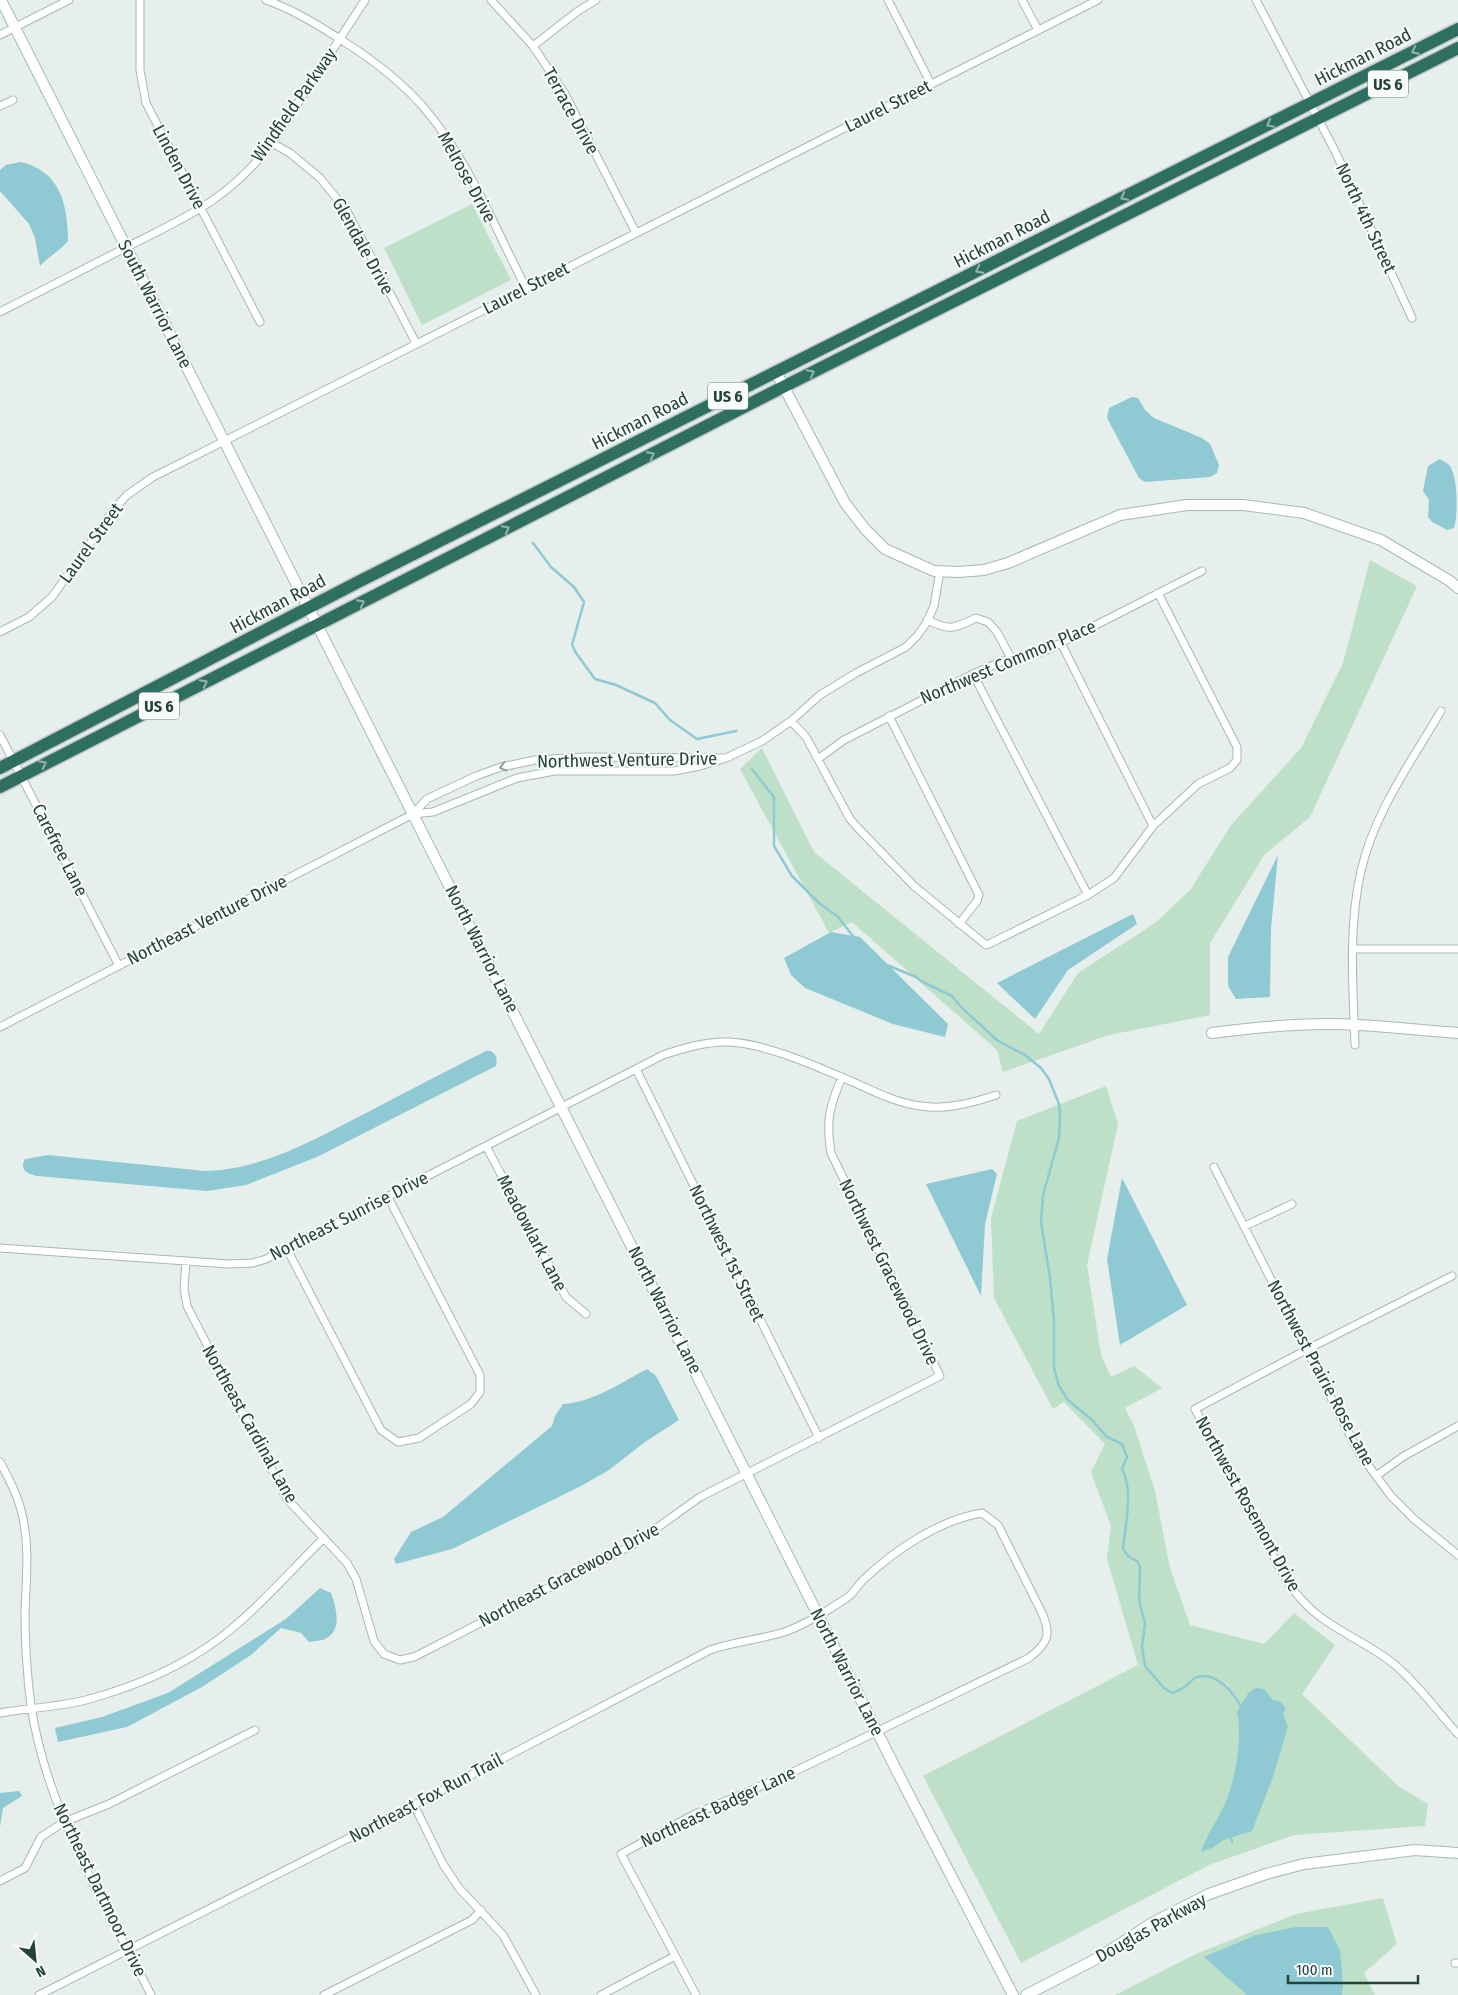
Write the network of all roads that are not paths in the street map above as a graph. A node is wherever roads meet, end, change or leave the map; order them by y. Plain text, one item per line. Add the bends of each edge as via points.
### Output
1 (1, 0) edge
2 (69, 0) edge
3 (140, 0) edge
4 (266, 0) edge
5 (365, 0) edge
6 (491, 0) edge
7 (596, 0) edge
8 (888, 0) edge
9 (1022, 0) edge
10 (1098, 0) edge
11 (1260, 1) edge
12 (15, 27) junction
13 (1458, 29) edge
14 (1038, 30) junction
15 (0, 35) edge
16 (340, 39) junction
17 (533, 46) junction
18 (1458, 48) edge
19 (932, 84) junction
20 (13, 100) dead end
21 (1310, 104) junction
22 (0, 106) edge
23 (1317, 120) junction
24 (272, 143) junction
25 (201, 209) junction
26 (636, 233) junction
27 (127, 248) junction
28 (526, 288) junction
29 (1, 310) edge
30 (1412, 318) dead end
31 (260, 322) dead end
32 (416, 343) junction
33 (776, 372) junction
34 (785, 386) junction
35 (224, 440) junction
36 (940, 571) junction
37 (1202, 571) dead end
38 (1458, 588) edge
39 (1158, 593) junction
40 (309, 609) junction
41 (928, 620) junction
42 (318, 626) junction
43 (0, 632) edge
44 (1061, 643) junction
45 (1012, 660) junction
46 (973, 674) junction
47 (1441, 711) dead end
48 (889, 716) junction
49 (791, 720) junction
50 (0, 735) edge
51 (726, 758) junction
52 (818, 759) junction
53 (13, 761) junction
54 (0, 768) edge
55 (22, 775) junction
56 (0, 787) edge
57 (413, 814) junction
58 (1153, 826) junction
59 (1088, 895) junction
60 (959, 924) junction
61 (1353, 949) junction
62 (1458, 949) edge
63 (119, 966) junction
64 (1354, 1025) junction
65 (0, 1027) edge
66 (1212, 1033) dead end
67 (1458, 1033) edge
68 (1355, 1045) dead end
69 (636, 1069) junction
70 (842, 1077) junction
71 (996, 1096) dead end
72 (562, 1107) junction
73 (486, 1146) junction
74 (1214, 1167) dead end
75 (388, 1197) junction
76 (1292, 1204) dead end
77 (1245, 1226) junction
78 (0, 1248) edge
79 (287, 1249) junction
80 (186, 1261) junction
81 (1452, 1276) dead end
82 (586, 1314) dead end
83 (1306, 1350) junction
84 (1458, 1426) edge
85 (819, 1438) junction
86 (0, 1462) edge
87 (747, 1473) junction
88 (1376, 1476) junction
89 (324, 1538) junction
90 (1458, 1555) edge
91 (819, 1615) junction
92 (384, 1654) joint
93 (31, 1708) junction
94 (0, 1713) edge
95 (255, 1730) dead end
96 (877, 1730) junction
97 (1458, 1734) edge
98 (414, 1805) junction
99 (64, 1822) junction
100 (1458, 1853) edge
101 (0, 1881) edge
102 (481, 1910) junction
103 (128, 1950) junction
104 (675, 1956) junction
105 (39, 1995) edge
106 (151, 1995) edge
107 (324, 1995) edge
108 (536, 1995) edge
109 (601, 1995) edge
110 (696, 1995) edge
111 (1013, 1995) edge
112 (1026, 1995) edge

1 - 12 street, South Warrior Lane
2 - 12 street
3 - 25 street, Linden Drive via 140,70 146,103
4 - 16 street, Melrose Drive via 305,17
5 - 16 street, Windfield Parkway
6 - 17 street, Terrace Drive
7 - 17 street
8 - 19 street
9 - 14 street
10 - 14 street, Laurel Street
11 - 21 street, North 4th Street
12 - 15 street
12 - 27 street, South Warrior Lane
13 -> 21 highway, Hickman Road / US 6
14 - 19 street, Laurel Street
16 - 24 street, Windfield Parkway
16 - 28 street, Melrose Drive via 383,68 442,130
17 - 26 street, Terrace Drive via 565,94
18 - 23 highway, Hickman Road / US 6
19 - 26 street, Laurel Street
20 - 22 street
21 - 23 street, North 4th Street
21 -> 33 highway, Hickman Road / US 6
23 - 30 street, North 4th Street via 1335,151
34 -> 23 highway, Hickman Road / US 6
24 - 25 street, Windfield Parkway via 245,174
24 - 32 street, Glendale Drive via 296,157 320,178 347,210
25 - 27 street, Windfield Parkway
25 - 31 street, Linden Drive
26 - 28 street, Laurel Street
27 - 29 street, Windfield Parkway
27 - 35 street, South Warrior Lane
28 - 32 street, Laurel Street
32 - 35 street, Laurel Street
33 - 34 street
33 - 40 highway, Hickman Road / US 6
34 - 36 street via 845,503 865,529 885,549
42 -> 34 highway, Hickman Road / US 6
35 - 40 street, South Warrior Lane
35 - 43 street, Laurel Street via 127,495 52,597 29,617
36 - 38 street via 984,570 1008,563 1120,515 1187,505 1244,505 1304,513 1381,540
36 - 41 street, Northwest Venture Drive
37 - 39 street, Northwest Common Place
39 - 44 street, Northwest Common Place
39 - 58 street via 1237,747 1237,760 1230,768 1198,784
40 - 42 street, South Warrior Lane
40 - 53 highway, Hickman Road / US 6
41 - 45 street via 946,629 976,618 988,622
41 - 49 street, Northwest Venture Drive via 906,647 820,695
55 -> 42 highway, Hickman Road / US 6
42 - 57 street, North Warrior Lane
44 - 45 street, Northwest Common Place
44 - 58 street
45 - 46 street, Northwest Common Place
46 - 48 street, Northwest Common Place
46 - 59 street
47 - 61 street via 1374,829 1361,869
48 - 52 street, Northwest Common Place via 844,740
48 - 60 street via 977,889 977,901
49 - 51 street, Northwest Venture Drive via 762,740
49 - 52 street via 806,737
50 - 53 street, Carefree Lane
51 - 57 street, Northwest Venture Drive via 674,771 554,770 517,778 433,812
51 -> 57 street, Northwest Venture Drive via 535,760 476,776 427,799
52 - 60 street via 856,827 914,886
53 - 54 highway, Hickman Road / US 6
53 - 55 street, Carefree Lane
55 - 56 highway, Hickman Road / US 6
55 - 63 street, Carefree Lane
57 - 63 street, Northeast Venture Drive
57 - 72 street, North Warrior Lane
58 - 59 street via 1114,878
59 - 60 street via 986,945
61 - 62 street
61 - 64 street
63 - 65 street, Northeast Venture Drive
64 - 66 street via 1294,1025
64 - 67 street
64 - 68 street
69 - 70 street, Northeast Sunrise Drive via 663,1055 692,1046 730,1042 768,1049
69 - 72 street, Northeast Sunrise Drive
69 - 85 street, Northwest 1st Street
70 - 71 street, Northeast Sunrise Drive via 892,1099 921,1106 972,1103
70 - 85 street, Northwest Gracewood Drive via 832,1099 827,1129 831,1153 940,1376
72 - 73 street, Northeast Sunrise Drive
72 - 87 street, North Warrior Lane
73 - 75 street, Northeast Sunrise Drive
73 - 82 street, Meadowlark Lane via 566,1297
74 - 77 street, Northwest Prairie Rose Lane
75 - 79 street, Northeast Sunrise Drive
75 - 79 street via 480,1375 480,1392 471,1404 419,1438 398,1442 381,1430
76 - 77 street
77 - 83 street, Northwest Prairie Rose Lane
78 - 80 street, Northeast Sunrise Drive
79 - 80 street, Northeast Sunrise Drive via 252,1263
80 - 89 street, Northeast Cardinal Lane via 184,1297 188,1310 287,1499
81 - 83 street
83 - 88 street, Northwest Prairie Rose Lane via 1351,1438
83 - 97 street, Northwest Rosemont Drive via 1195,1409 1279,1567 1300,1598 1314,1613 1392,1663 1414,1682
84 - 88 street
85 - 87 street, Northwest Gracewood Drive
86 - 93 street, Northeast Dartmoor Drive via 17,1498 26,1534 25,1654
87 - 91 street, North Warrior Lane
87 - 92 street, Northeast Gracewood Drive via 700,1497 636,1543 414,1657 400,1660
88 - 90 street, Northwest Prairie Rose Lane via 1414,1519
89 - 92 street, Northeast Cardinal Lane via 347,1563 356,1579 374,1641
89 - 93 street via 242,1619 184,1662 119,1691
91 - 96 street, North Warrior Lane
91 - 96 street, Northeast Fox Run Trail via 847,1598 904,1545 964,1516 982,1513 998,1526 1042,1613 1047,1635 1041,1648 1029,1658
91 - 98 street, Northeast Fox Run Trail via 784,1632 710,1650
93 - 94 street
93 - 99 street, Northeast Dartmoor Drive via 45,1770
95 - 99 street via 109,1804
96 - 104 street, Northeast Badger Lane via 787,1775 693,1815 622,1854
96 - 111 street, North Warrior Lane
98 - 102 street via 443,1864 459,1888
98 - 103 street, Northeast Fox Run Trail
99 - 101 street via 41,1837 25,1868
99 - 103 street, Northeast Dartmoor Drive
100 - 112 street, Douglas Parkway via 1415,1850 1304,1864 1266,1874 1208,1894 1152,1923 1098,1958
102 - 107 street via 472,1920
102 - 108 street via 503,1935
103 - 105 street, Northeast Fox Run Trail
103 - 106 street, Northeast Dartmoor Drive
104 - 109 street
104 - 110 street, Northeast Badger Lane

